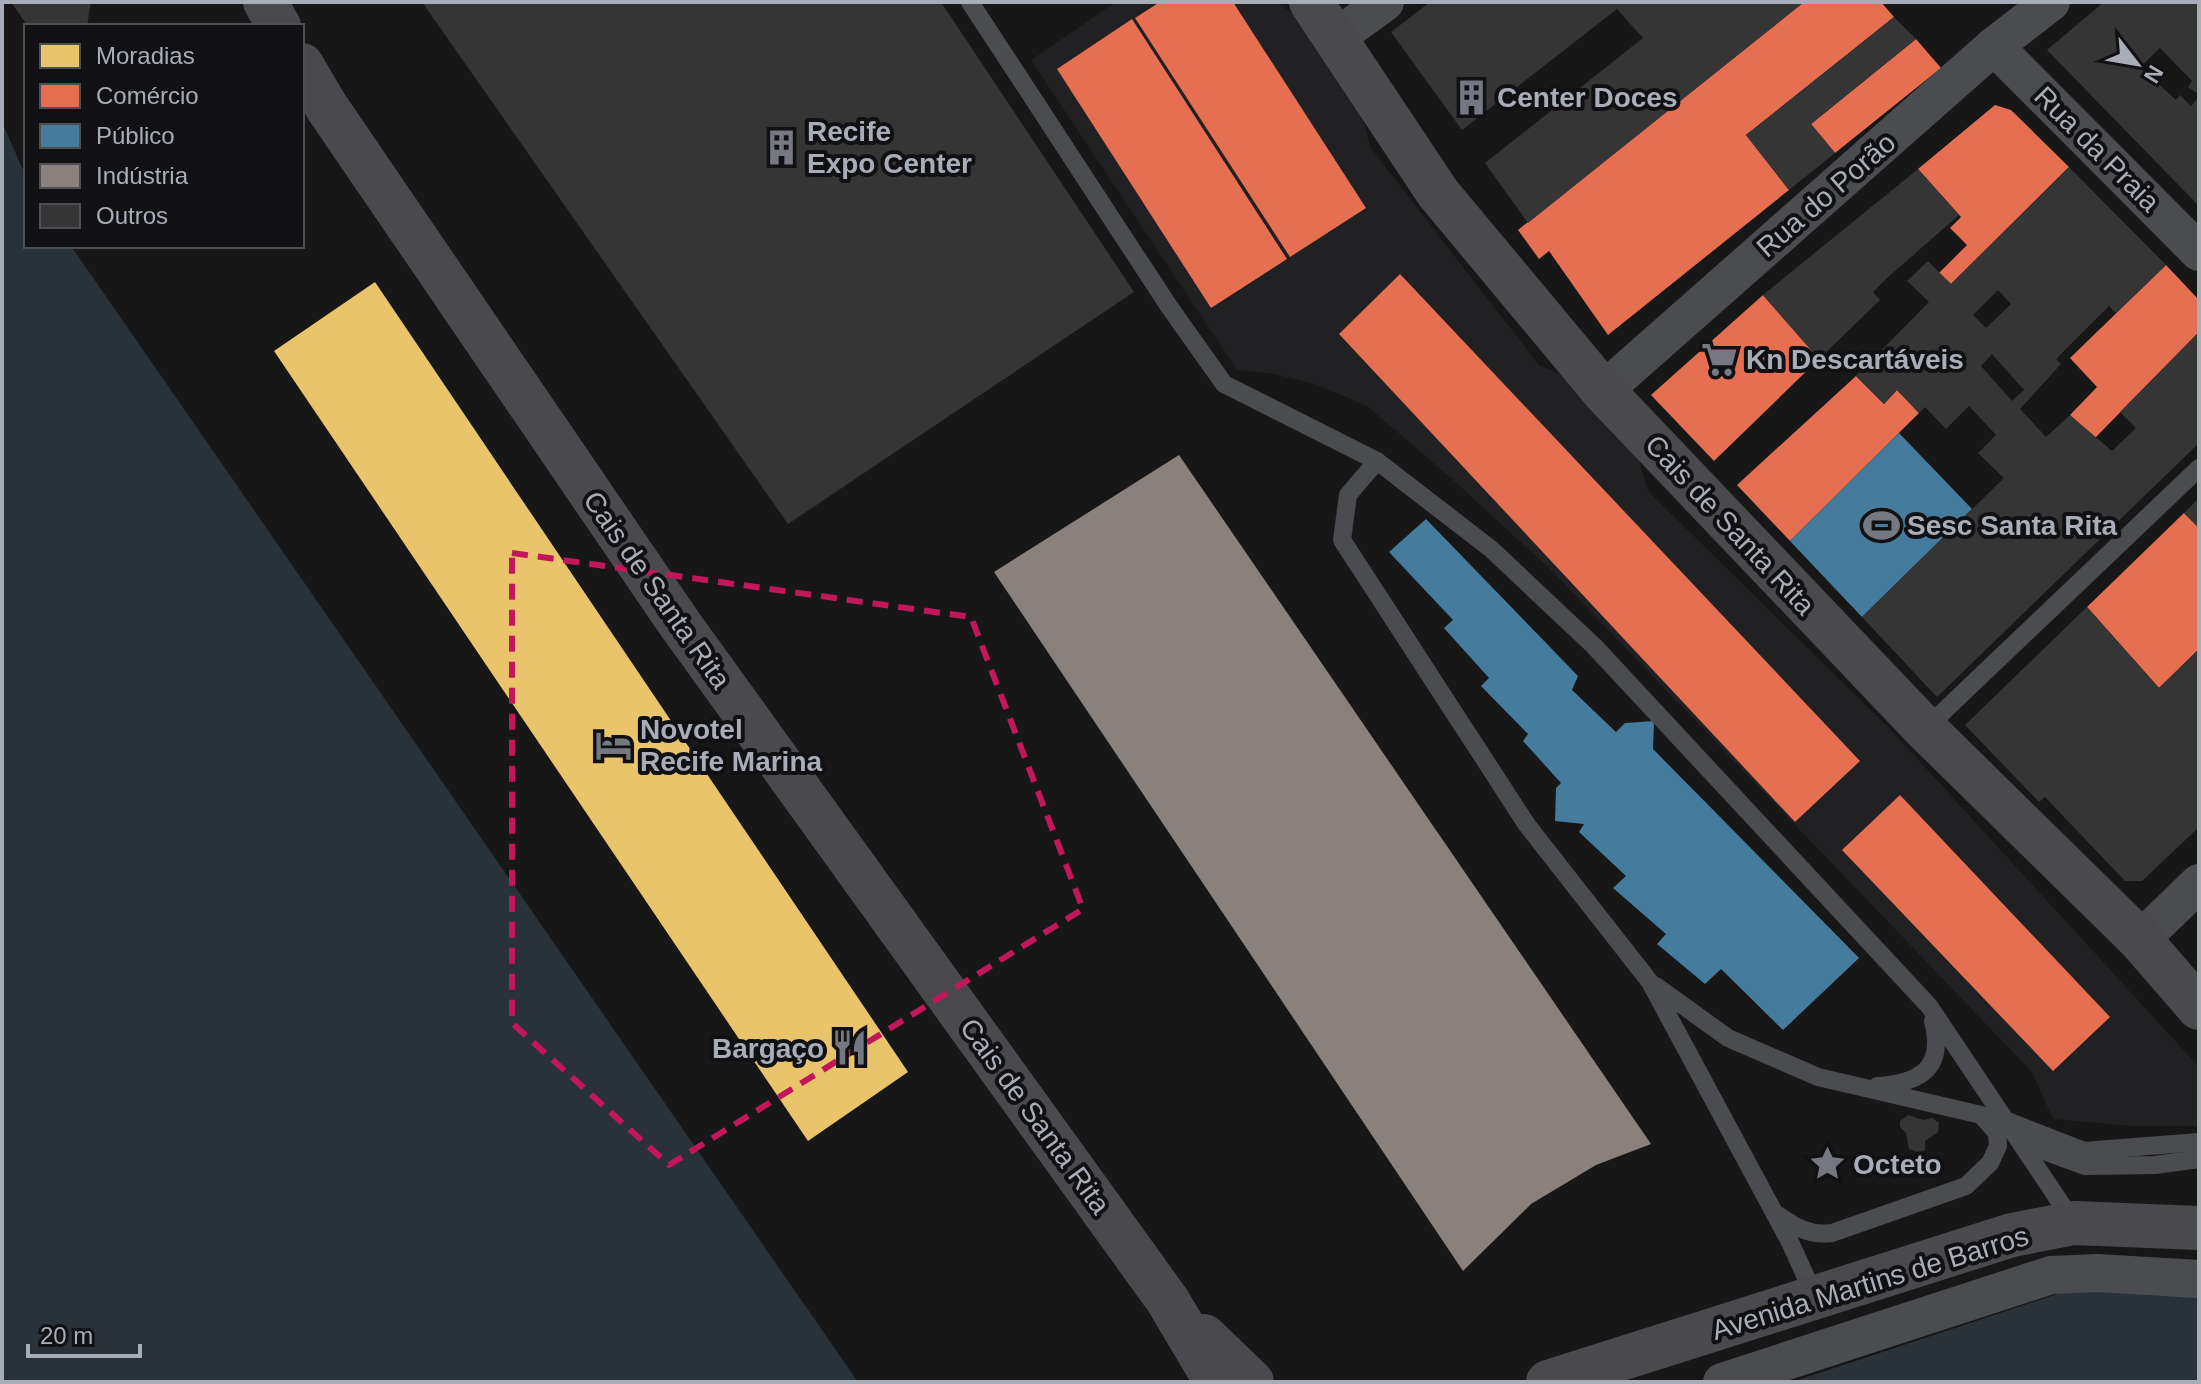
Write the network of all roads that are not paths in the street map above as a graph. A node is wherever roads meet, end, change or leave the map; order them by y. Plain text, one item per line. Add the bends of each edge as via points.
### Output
1 (265, 2) edge
2 (970, 2) edge
3 (1311, 2) edge
4 (1385, 2) edge
5 (2051, 2) edge
6 (278, 24) edge
7 (1334, 39) junction
8 (1994, 46) junction
9 (304, 68) edge
10 (2199, 252) edge
11 (1603, 391) junction
12 (1377, 461) junction
13 (2199, 468) edge
14 (1925, 729) junction
15 (2199, 883) edge
16 (2140, 940) junction
17 (1650, 982) junction
18 (1929, 1006) junction
19 (2199, 1008) edge
20 (1858, 1088) junction
21 (1983, 1117) junction
22 (2007, 1121) junction
23 (2199, 1142) edge
24 (2022, 1143) junction
25 (2199, 1159) edge
26 (1773, 1210) junction
27 (2074, 1223) junction
28 (2199, 1228) edge
29 (2199, 1279) edge
30 (1817, 1299) junction
31 (1168, 1301) junction
32 (1216, 1382) edge
33 (1252, 1382) edge
34 (1548, 1382) edge
35 (1722, 1382) edge

1 - 6 main road
2 - 12 lane via 1224,384
3 - 7 main road, Cais de Santa Rita
4 - 7 street
5 - 8 street, Rua do Porão
7 - 11 main road, Cais de Santa Rita via 1438,193
8 - 10 street, Rua da Praia
8 - 11 street, Rua do Porão
9 - 31 main road, Cais de Santa Rita via 677,620
11 - 14 main road, Cais de Santa Rita
12 - 17 lane via 1348,495 1342,540 1527,825
12 - 18 lane via 1491,549 1594,646
13 - 14 lane
14 - 16 main road, Cais de Santa Rita
15 - 16 street
16 - 19 main road, Cais de Santa Rita
17 - 20 lane via 1728,1038 1818,1077
17 - 26 lane
18 - 20 lane via 1938,1041 1927,1069 1905,1084
18 - 22 lane
20 - 21 lane
21 - 22 lane
21 - 26 lane via 1997,1133 1998,1146 1990,1163 1966,1186 1819,1235 1796,1228
22 - 23 lane via 2084,1151
22 - 24 lane
24 - 25 lane via 2085,1166
24 - 27 lane
26 - 30 lane
27 - 28 main road, Avenida Martins de Barros
27 - 30 main road, Avenida Martins de Barros via 2012,1235
29 - 35 street via 2051,1275
30 - 34 main road, Avenida Martins de Barros
31 - 32 main road, Cais de Santa Rita
31 - 33 main road

